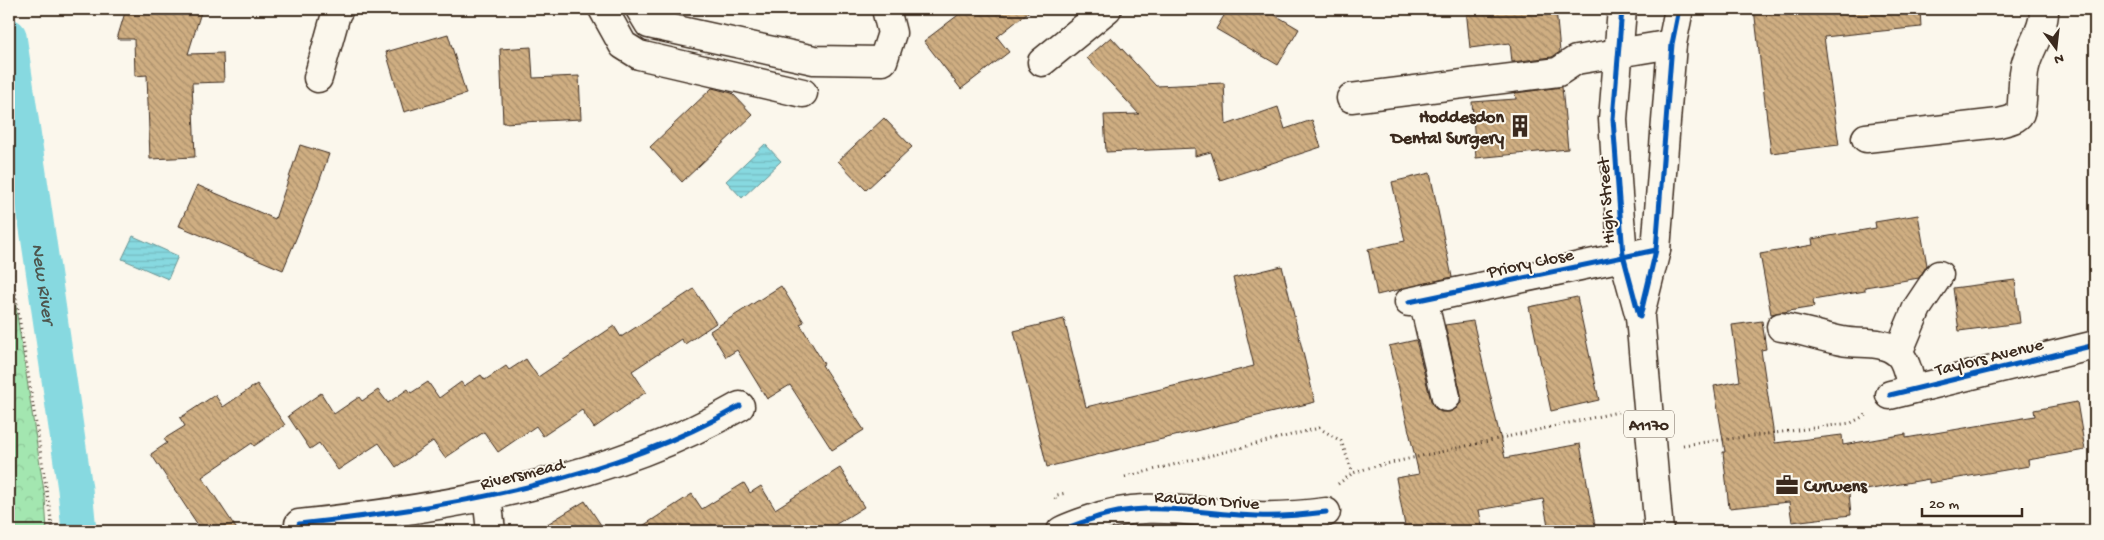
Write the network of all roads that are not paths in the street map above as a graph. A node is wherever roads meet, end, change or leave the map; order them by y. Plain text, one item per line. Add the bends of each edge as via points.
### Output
1 (339, 9) edge
2 (603, 9) edge
3 (640, 9) edge
4 (886, 9) edge
5 (1107, 9) edge
6 (1622, 9) edge
7 (1679, 9) edge
8 (2044, 9) edge
9 (1672, 44) junction
10 (1618, 53) junction
11 (1042, 62) dead end
12 (318, 78) dead end
13 (803, 93) dead end
14 (1351, 98) dead end
15 (1866, 138) dead end
16 (1656, 250) junction
17 (1623, 255) junction
18 (1939, 275) dead end
19 (1640, 317) junction
20 (1781, 327) dead end
21 (2095, 345) edge
22 (1898, 353) junction
23 (1446, 397) dead end
24 (740, 406) dead end
25 (487, 496) junction
26 (1326, 512) road end
27 (299, 524) dead end
28 (491, 531) edge
29 (1061, 531) edge
30 (1660, 531) edge

1 - 12 street
2 - 13 street via 623,45 639,55
3 - 4 street via 649,24 814,60 883,61 892,33
5 - 11 street
6 - 10 street, High Street / A1170
7 - 9 street, High Street / A1170
8 - 15 street via 2042,25 2026,63 2022,104 2016,117 2000,123
9 - 10 street
9 - 16 street, High Street / A1170
10 - 14 street via 1576,60 1558,72
10 - 17 street, High Street / A1170 via 1613,119
16 - 17 street, Priory Close
16 - 19 street, High Street / A1170
17 - 19 street, High Street / A1170
17 - 23 street, Priory Close via 1416,300
18 - 22 street via 1917,308
19 - 30 street, High Street / A1170
20 - 22 street via 1848,342 1882,345
21 - 22 street, Taylors Avenue via 1901,392 1905,364
24 - 25 street, Riversmead via 712,423 642,452 576,474
25 - 27 street, Riversmead
25 - 28 street, Riversmead
26 - 29 street, Rawdon Drive via 1257,516 1182,509 1132,509 1105,514

